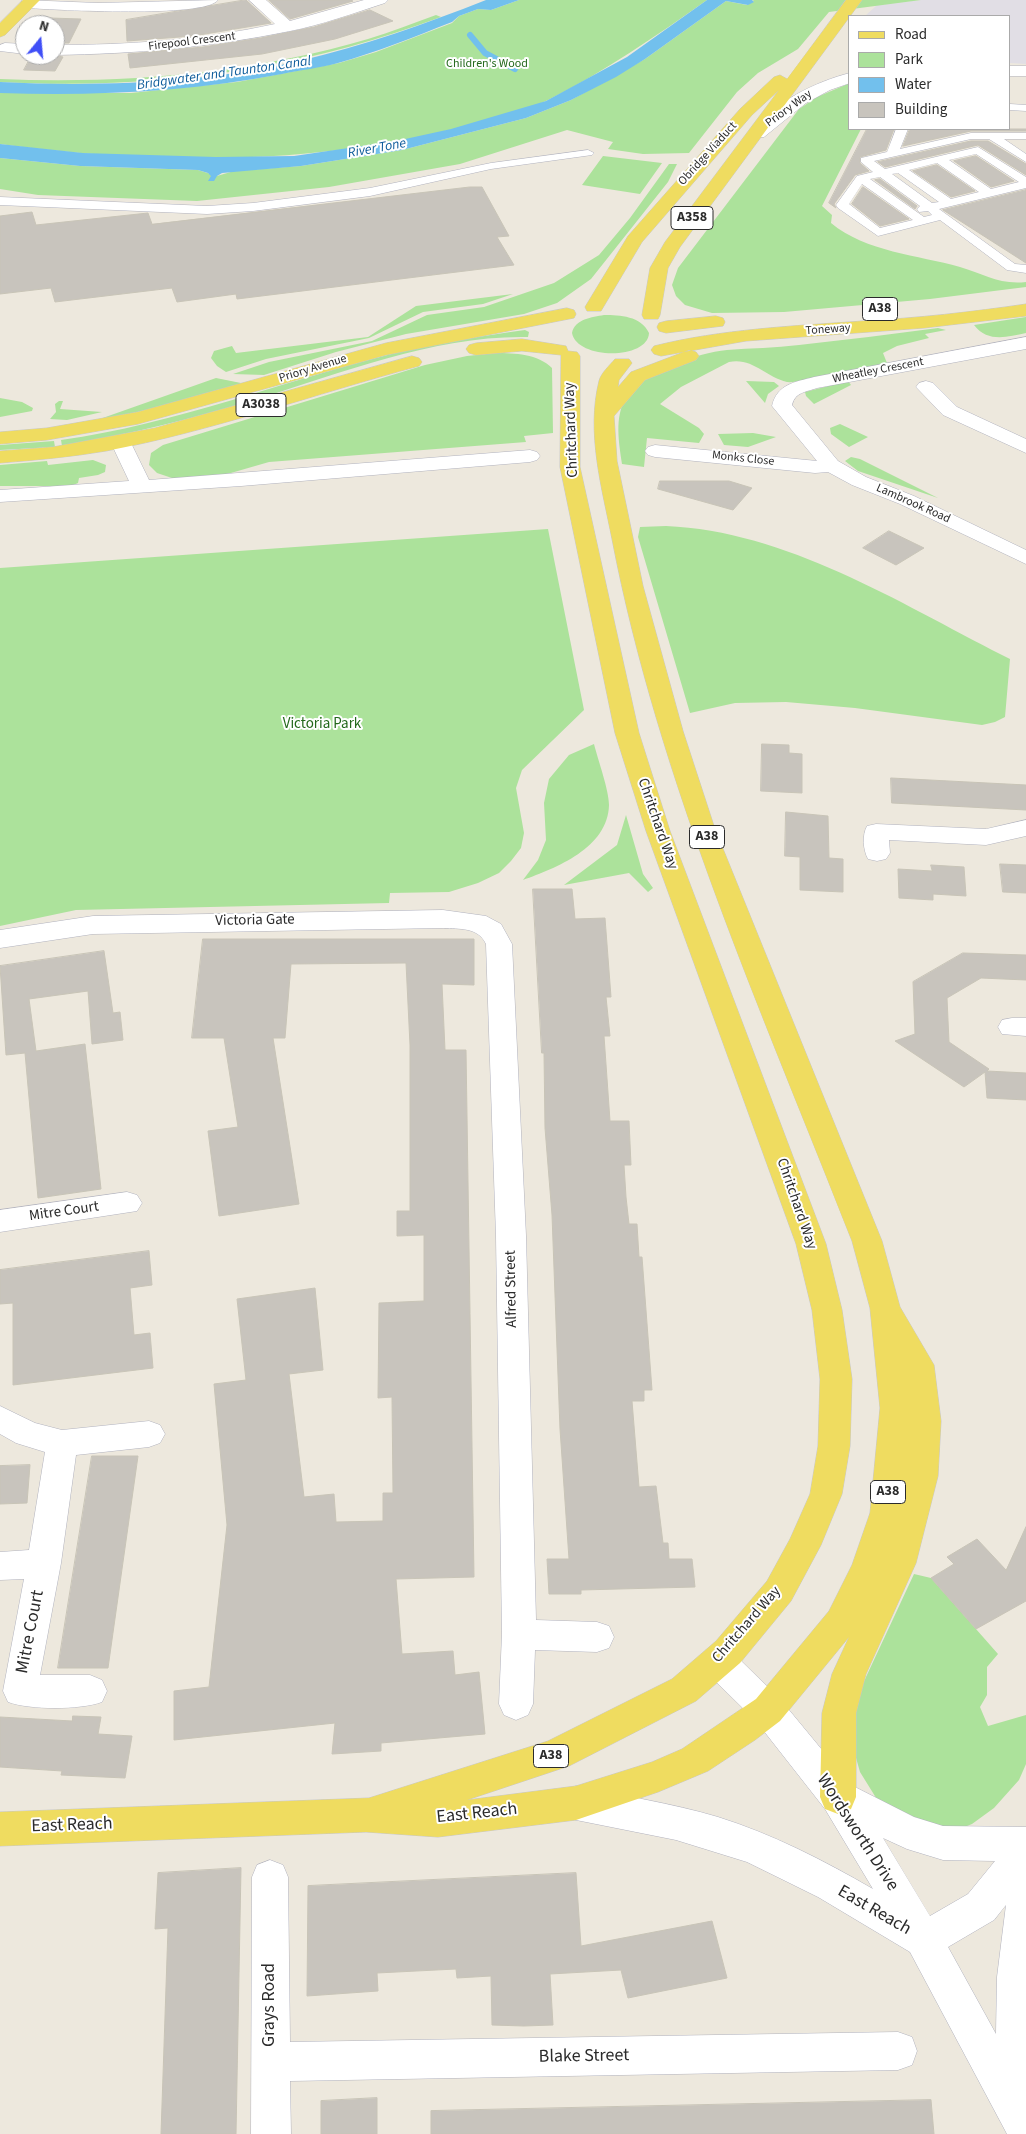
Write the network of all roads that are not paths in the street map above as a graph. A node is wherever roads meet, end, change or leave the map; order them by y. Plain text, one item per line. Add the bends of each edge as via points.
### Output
1 (210, 0) edge
2 (257, 0) edge
3 (380, 0) edge
4 (854, 0) edge
5 (30, 2) edge
6 (288, 27) junction
7 (0, 32) edge
8 (825, 38) junction
9 (65, 46) edge
10 (5, 48) dead end
11 (15, 48) edge
12 (1011, 71) edge
13 (1026, 71) edge
14 (848, 79) edge
15 (1011, 107) edge
16 (1026, 108) edge
17 (902, 130) edge
18 (758, 133) junction
19 (1026, 136) edge
20 (993, 137) junction
21 (588, 153) dead end
22 (892, 154) junction
23 (1026, 159) edge
24 (939, 160) junction
25 (900, 169) junction
26 (861, 178) junction
27 (1026, 183) edge
28 (1026, 190) edge
29 (989, 193) junction
30 (849, 196) junction
31 (0, 201) edge
32 (949, 203) junction
33 (940, 214) junction
34 (922, 222) dead end
35 (1026, 269) edge
36 (1026, 293) edge
37 (594, 307) junction
38 (1026, 310) edge
39 (567, 314) junction
40 (651, 315) junction
41 (893, 325) junction
42 (666, 327) junction
43 (1026, 342) edge
44 (661, 350) junction
45 (580, 358) junction
46 (622, 363) junction
47 (926, 387) dead end
48 (604, 415) junction
49 (0, 438) edge
50 (809, 438) joint
51 (121, 443) junction
52 (1026, 447) edge
53 (655, 451) dead end
54 (530, 456) dead end
55 (0, 457) edge
56 (831, 465) junction
57 (142, 485) junction
58 (0, 496) edge
59 (1026, 558) edge
60 (1026, 828) edge
61 (876, 832) dead end
62 (0, 938) edge
63 (499, 944) joint
64 (127, 1203) dead end
65 (0, 1221) edge
66 (885, 1308) junction
67 (0, 1419) edge
68 (149, 1434) dead end
69 (62, 1443) junction
70 (44, 1563) junction
71 (0, 1566) edge
72 (519, 1634) junction
73 (597, 1637) dead end
74 (718, 1661) junction
75 (90, 1691) dead end
76 (516, 1704) dead end
77 (768, 1710) junction
78 (838, 1797) junction
79 (576, 1803) junction
80 (366, 1816) junction
81 (0, 1829) edge
82 (1026, 1844) edge
83 (1026, 1851) edge
84 (270, 1877) dead end
85 (1026, 1890) edge
86 (924, 1940) junction
87 (898, 2051) dead end
88 (270, 2062) junction
89 (1020, 2118) edge
90 (271, 2134) edge

1 - 5 street via 116,9
2 - 6 street
3 - 6 street, Firepool Crescent
4 - 8 main road, Obridge Viaduct / A358
5 - 7 main road
6 - 9 street, Firepool Crescent via 198,43 98,32
8 - 18 main road, Obridge Viaduct / A358
8 - 37 main road, Obridge Viaduct / A358 via 746,112 673,194 634,240
10 - 11 street
12 - 13 street
14 - 18 street, Priory Way via 814,90 784,109
15 - 16 lane
17 - 22 lane
18 - 40 main road, Obridge Viaduct / A358 via 671,246 659,268
19 - 20 lane
20 - 22 lane via 971,136
20 - 23 lane
21 - 31 lane via 491,166 370,192 253,207 208,210
22 - 33 lane via 865,160
24 - 25 lane
24 - 27 lane via 978,150
24 - 29 lane
25 - 26 lane
25 - 32 lane
26 - 30 lane
26 - 34 lane
27 - 29 lane
28 - 33 lane
29 - 32 lane
30 - 32 lane via 882,219
30 - 33 lane via 842,205 878,232
33 - 35 lane via 1011,267
36 - 42 main road, Toneway / A38
37 - 39 main road, Priory Avenue
37 - 40 main road, Priory Avenue via 624,308
38 - 41 main road, Toneway / A38
39 - 45 main road, A38 via 552,327 550,335 553,342
39 - 49 main road, Priory Avenue / A3038 via 361,355 118,424 75,432
40 - 42 main road
41 - 44 main road, Toneway / A38 via 765,334 690,343
41 - 48 main road via 729,346 668,362 638,376
42 - 44 main road via 667,343
43 - 50 street, Wheatley Crescent via 791,390 784,396 782,406
44 - 46 main road, A38 via 651,356
45 - 46 main road, A38
45 - 51 main road, Priory Avenue / A3038 via 514,346 451,353
45 - 74 main road, Chritchard Way / A38 via 570,467 627,733 658,830 812,1244 827,1310 836,1379 834,1446 826,1494 779,1591
46 - 48 main road, Chritchard Way / A38 via 609,379
47 - 52 street via 950,411
48 - 66 main road, Chritchard Way / A38 via 607,461 632,586 670,731 704,829 867,1241
50 - 56 street, Lambrook Road
51 - 55 main road, Priory Avenue / A3038 via 32,456
51 - 57 street
53 - 56 street, Monks Close via 815,467
54 - 57 street
56 - 59 street, Lambrook Road via 858,481 907,500
57 - 58 street
60 - 61 street via 986,837
62 - 63 street, Victoria Gate via 93,925 443,918 477,922 492,930
63 - 72 street, Alfred Street via 510,1226
64 - 65 street, Mitre Court
66 - 77 main road, Chritchard Way / A38 via 896,1408 886,1513 868,1566 840,1620
66 - 78 main road via 919,1365 925,1421 922,1476 899,1563 849,1674 839,1713
67 - 69 street via 27,1434
68 - 69 street
69 - 70 street, Mitre Court
70 - 71 street
70 - 75 street, Mitre Court via 20,1691
72 - 73 street
72 - 76 street, Alfred Street
74 - 77 street, Wordsworth Drive
74 - 80 main road, Chritchard Way / A38 via 684,1690 556,1754
77 - 78 street, Wordsworth Drive
77 - 79 main road, Chritchard Way / A38 via 694,1760 658,1776
78 - 82 street via 907,1832 943,1843
78 - 86 street, Wordsworth Drive
79 - 80 main road, East Reach / A38 via 438,1820
79 - 86 street, East Reach via 693,1827 736,1840 791,1864
80 - 81 main road, East Reach / A38
83 - 86 street via 981,1907
84 - 88 street, Grays Road
85 - 89 street via 1016,1976 1012,2078
86 - 89 street, Wordsworth Drive
87 - 88 street, Blake Street
88 - 90 street, Grays Road

